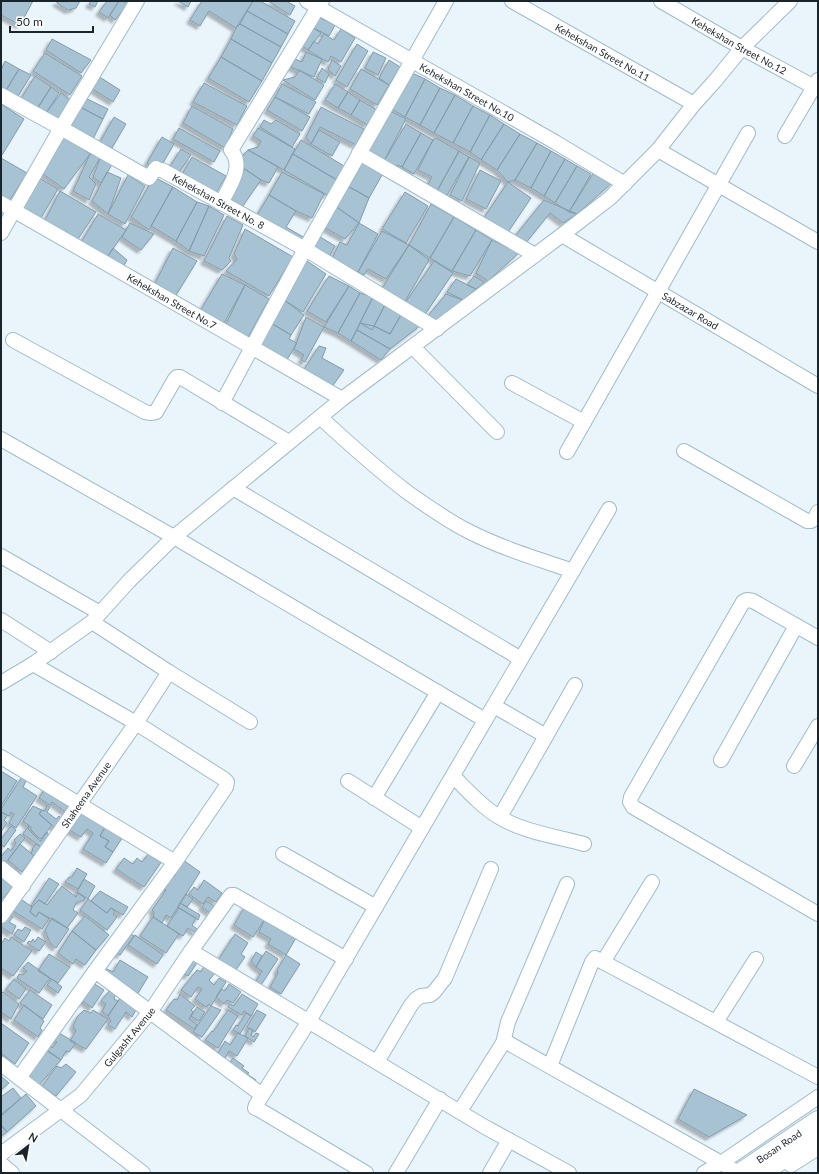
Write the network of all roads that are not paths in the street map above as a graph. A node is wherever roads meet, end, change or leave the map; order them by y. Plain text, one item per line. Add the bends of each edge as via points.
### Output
1 (136, 1) edge
2 (446, 1) edge
3 (512, 1) edge
4 (661, 1) edge
5 (790, 1) edge
6 (316, 3) edge
7 (742, 48) junction
8 (412, 61) junction
9 (817, 85) edge
10 (1, 95) edge
11 (694, 104) junction
12 (61, 128) junction
13 (748, 133) dead end
14 (785, 136) dead end
15 (658, 150) junction
16 (359, 154) junction
17 (625, 184) junction
18 (719, 185) junction
19 (221, 203) junction
20 (1, 204) edge
21 (14, 211) junction
22 (1, 233) edge
23 (562, 235) junction
24 (818, 242) edge
25 (305, 249) junction
26 (535, 255) junction
27 (658, 292) junction
28 (437, 328) junction
29 (13, 340) dead end
30 (252, 347) junction
31 (412, 347) junction
32 (512, 383) dead end
33 (818, 386) edge
34 (342, 399) junction
35 (222, 403) junction
36 (320, 416) junction
37 (584, 422) junction
38 (497, 432) dead end
39 (290, 442) junction
40 (2, 443) edge
41 (684, 450) dead end
42 (567, 452) dead end
43 (233, 488) junction
44 (609, 508) dead end
45 (818, 512) edge
46 (174, 537) junction
47 (1, 556) edge
48 (573, 571) junction
49 (96, 618) junction
50 (1, 620) edge
51 (796, 626) junction
52 (818, 638) edge
53 (51, 652) junction
54 (521, 659) junction
55 (33, 664) junction
56 (169, 672) junction
57 (1, 683) edge
58 (575, 685) dead end
59 (438, 692) junction
60 (494, 706) junction
61 (486, 720) junction
62 (250, 722) dead end
63 (136, 723) junction
64 (818, 726) edge
65 (546, 736) junction
66 (1, 757) edge
67 (721, 760) dead end
68 (794, 766) dead end
69 (452, 776) junction
70 (348, 781) dead end
71 (374, 798) junction
72 (79, 805) junction
73 (500, 817) junction
74 (422, 828) junction
75 (584, 844) dead end
76 (283, 854) dead end
77 (175, 862) junction
78 (1, 868) edge
79 (491, 869) dead end
80 (652, 882) dead end
81 (567, 884) dead end
82 (23, 886) junction
83 (376, 907) junction
84 (818, 914) edge
85 (1, 916) edge
86 (191, 951) junction
87 (346, 959) junction
88 (756, 959) dead end
89 (603, 962) junction
90 (95, 971) junction
91 (150, 1012) junction
92 (309, 1021) junction
93 (716, 1022) junction
94 (503, 1043) junction
95 (377, 1062) junction
96 (1, 1064) edge
97 (550, 1066) junction
98 (818, 1077) edge
99 (20, 1078) junction
100 (262, 1095) junction
101 (818, 1097) edge
102 (440, 1099) junction
103 (61, 1111) junction
104 (460, 1111) junction
105 (818, 1120) edge
106 (818, 1137) edge
107 (509, 1140) junction
108 (818, 1148) edge
109 (1, 1154) edge
110 (721, 1163) junction
111 (1, 1164) edge
112 (796, 1169) edge
113 (12, 1173) edge
114 (143, 1173) edge
115 (366, 1173) edge
116 (396, 1173) edge
117 (490, 1173) edge
118 (569, 1173) edge
119 (704, 1173) edge
120 (739, 1173) edge
121 (762, 1173) edge
122 (779, 1173) edge

1 - 12 street
2 - 8 street
3 - 11 street, Kehekshan Street No.11
4 - 7 street, Kehekshan Street No.12
5 - 7 street
6 - 8 street, Kehekshan Street No.10
6 - 19 street via 231,150 236,156 237,171
7 - 9 street, Kehekshan Street No.12
7 - 11 street
8 - 16 street
8 - 17 street, Kehekshan Street No.10
9 - 14 street
10 - 12 street, Kehekshan Street No. 8
11 - 15 street
12 - 19 street, Kehekshan Street No. 8 via 150,178 156,168 162,170
12 - 21 street
13 - 18 street
15 - 17 street
15 - 18 street
16 - 25 street
16 - 26 street
17 - 23 street
18 - 24 street
18 - 27 street
19 - 25 street, Kehekshan Street No. 8
20 - 21 street, Kehekshan Street No.7
21 - 22 street
21 - 30 street, Kehekshan Street No.7
23 - 26 street
23 - 27 street, Sabzazar Road
25 - 28 street, Kehekshan Street No. 8
25 - 30 street
26 - 28 street
27 - 33 street, Sabzazar Road
27 - 37 street
28 - 31 street
29 - 35 street via 145,412 156,412 177,377
30 - 34 street, Kehekshan Street No.7
30 - 35 street
31 - 34 street
31 - 38 street
32 - 37 street
34 - 36 street
35 - 39 street
36 - 39 street
36 - 48 street via 377,469 435,513 502,546
37 - 42 street
39 - 43 street
40 - 46 street
41 - 45 street via 807,521 815,518
43 - 46 street
43 - 54 street
44 - 48 street
46 - 49 street
46 - 59 street
47 - 49 street
48 - 54 street
49 - 53 street
49 - 56 street
50 - 53 street
51 - 52 street
51 - 67 street
51 - 84 street via 753,601 743,602 630,802 633,807
53 - 55 street
54 - 60 street
55 - 57 street
55 - 63 street
56 - 62 street
56 - 63 street, Shaheena Avenue
58 - 65 street
59 - 61 street
59 - 71 street
60 - 61 street
60 - 65 street
61 - 69 street
63 - 72 street, Shaheena Avenue
63 - 77 street via 227,782
64 - 68 street
65 - 73 street
66 - 72 street
69 - 73 street via 486,808
69 - 74 street
70 - 71 street
71 - 74 street
72 - 77 street
72 - 82 street, Shaheena Avenue
73 - 75 street via 519,827
74 - 83 street
76 - 83 street
77 - 90 street
78 - 82 street
79 - 95 street via 445,978 434,992 421,996 411,1005
80 - 89 street
81 - 94 street via 508,1022
82 - 85 street, Shaheena Avenue
83 - 87 street
86 - 87 street, Gulgasht Avenue via 231,895 234,895
86 - 91 street, Gulgasht Avenue
86 - 92 street
87 - 92 street
88 - 93 street
89 - 93 street
89 - 97 street via 596,958 592,962
90 - 91 street
90 - 99 street
91 - 100 street
91 - 103 street, Gulgasht Avenue via 81,1095
92 - 95 street
92 - 100 street
93 - 98 street
94 - 97 street via 507,1042
94 - 104 street
95 - 102 street
96 - 99 street
97 - 110 street
99 - 103 street
100 - 115 street via 255,1108
101 - 110 street
102 - 104 street
102 - 116 street
103 - 109 street, Gulgasht Avenue
103 - 114 street
104 - 107 street
105 - 120 main road, Bosan Road
106 - 121 main road, Bosan Road
107 - 117 street
107 - 118 street
108 - 112 street
110 - 119 street
110 - 120 street
111 - 113 street
112 - 122 street

